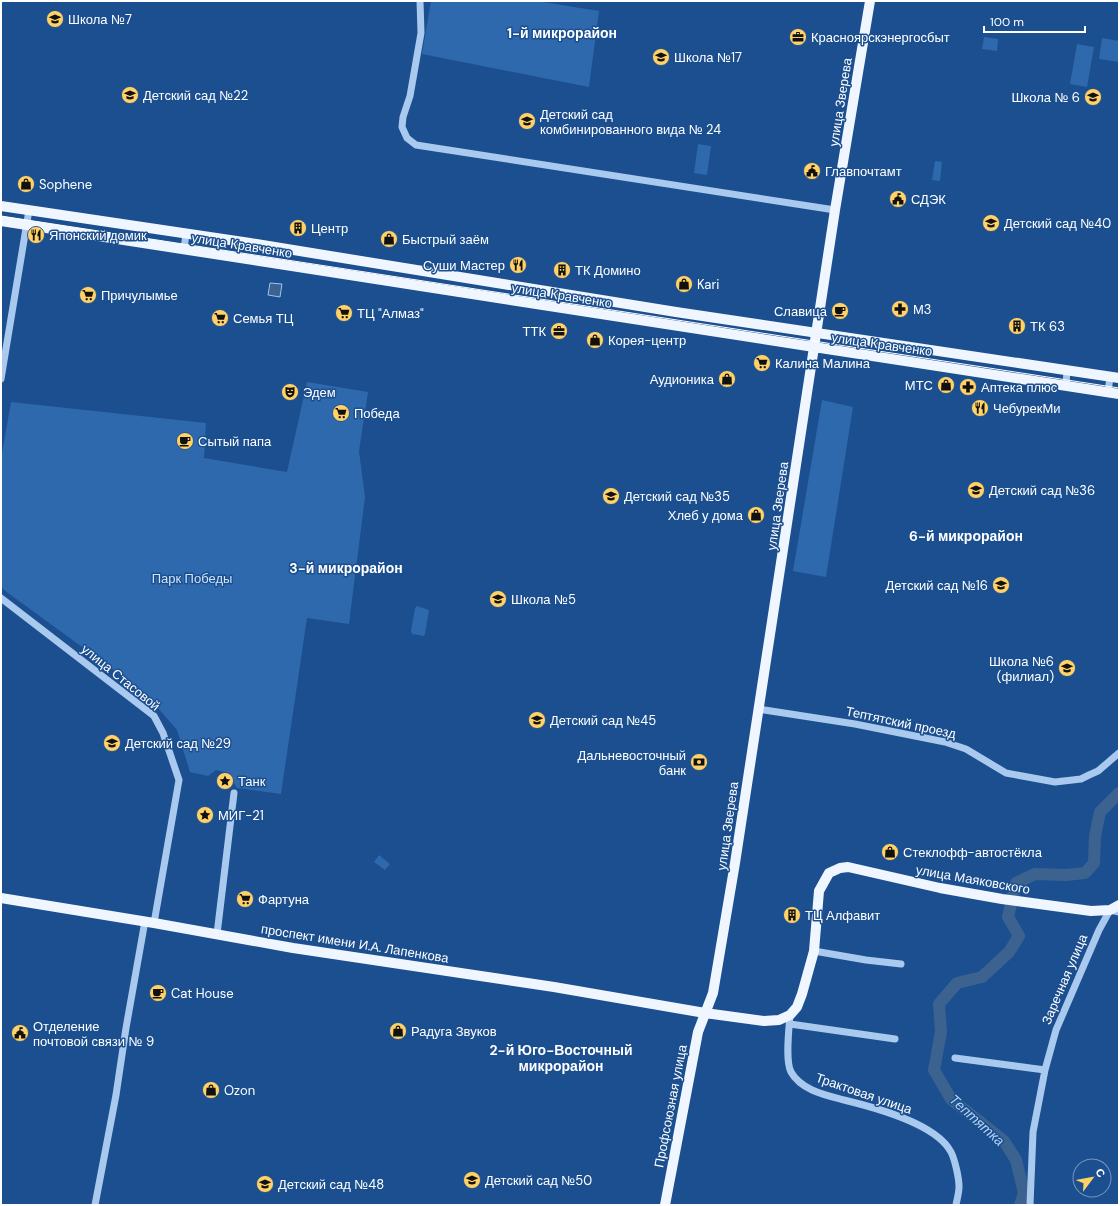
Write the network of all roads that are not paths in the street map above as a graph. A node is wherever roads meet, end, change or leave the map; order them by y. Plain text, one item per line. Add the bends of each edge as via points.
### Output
1 (420, 1) edge
2 (870, 1) edge
3 (1, 206) edge
4 (29, 210) junction
5 (835, 210) junction
6 (1, 221) edge
7 (26, 224) junction
8 (186, 234) junction
9 (184, 249) junction
10 (459, 277) junction
11 (504, 284) junction
12 (456, 292) junction
13 (550, 292) junction
14 (502, 299) junction
15 (598, 299) junction
16 (548, 306) junction
17 (644, 307) junction
18 (676, 312) junction
19 (596, 313) junction
20 (730, 320) junction
21 (642, 321) junction
22 (674, 326) junction
23 (728, 333) junction
24 (816, 333) junction
25 (885, 344) junction
26 (814, 347) junction
27 (883, 358) junction
28 (1067, 370) junction
29 (1114, 378) edge
30 (1, 379) edge
31 (1066, 385) junction
32 (1108, 392) junction
33 (1119, 394) edge
34 (1, 598) edge
35 (758, 709) junction
36 (1119, 753) edge
37 (234, 793) dead end
38 (1, 898) edge
39 (1116, 909) edge
40 (149, 922) junction
41 (217, 934) junction
42 (814, 951) junction
43 (901, 964) dead end
44 (705, 1013) junction
45 (790, 1020) junction
46 (895, 1039) dead end
47 (955, 1058) dead end
48 (1045, 1070) junction
49 (95, 1205) edge
50 (665, 1205) edge
51 (956, 1205) edge
52 (1030, 1205) edge

1 - 5 street via 421,33 402,127 407,138 416,145
2 - 5 main road, улица Зверева
3 - 4 main road, улица Кравченко
4 - 7 street
4 - 8 main road, улица Кравченко
5 - 24 main road, улица Зверева
6 - 7 main road, улица Кравченко
7 - 9 main road, улица Кравченко
7 - 30 street
8 - 9 street
8 - 10 main road, улица Кравченко
9 - 12 main road, улица Кравченко
10 - 11 main road, улица Кравченко
10 - 12 street
11 - 13 main road, улица Кравченко
11 - 14 street
12 - 14 main road, улица Кравченко
13 - 15 main road, улица Кравченко
13 - 16 street
14 - 16 main road, улица Кравченко
15 - 17 main road, улица Кравченко
15 - 19 street
16 - 19 main road, улица Кравченко
17 - 18 main road, улица Кравченко
17 - 21 street
18 - 20 main road, улица Кравченко
18 - 22 street
19 - 21 main road, улица Кравченко
20 - 23 street
20 - 24 main road, улица Кравченко
21 - 22 main road, улица Кравченко
22 - 23 main road, улица Кравченко
23 - 26 main road, улица Кравченко
24 - 25 main road, улица Кравченко
24 - 26 main road, улица Зверева
25 - 27 street
25 - 28 main road, улица Кравченко
26 - 27 main road, улица Кравченко
26 - 35 main road, улица Зверева
27 - 31 main road, улица Кравченко
28 - 29 main road, улица Кравченко
28 - 31 street
29 - 32 street
31 - 32 main road, улица Кравченко
32 - 33 main road, улица Кравченко
34 - 40 street, улица Стасовой via 154,716 163,733 179,780
35 - 36 street, Тептятский проезд via 946,742 966,749 1006,773 1055,782 1089,776
35 - 44 main road, улица Зверева via 713,993
37 - 41 street
38 - 40 main road, проспект имени И.А. Лапенкова
39 - 42 main road, улица Маяковского via 1091,911 1002,899 848,867 840,868 833,870 819,891
39 - 48 street, Заречная улица via 1099,930 1056,1030
40 - 41 main road, проспект имени И.А. Лапенкова
40 - 49 street, улица Стасовой via 126,1028
41 - 44 main road, проспект имени И.А. Лапенкова
42 - 43 street
42 - 45 main road via 802,994
44 - 45 main road, проспект имени И.А. Лапенкова via 764,1021
44 - 50 main road, Профсоюзная улица via 698,1032
45 - 46 street
45 - 51 street, Трактовая улица via 788,1059 791,1072 800,1083 820,1094 871,1107 920,1125 939,1138 953,1158 959,1186
47 - 48 street
48 - 52 street, Заречная улица via 1033,1132

